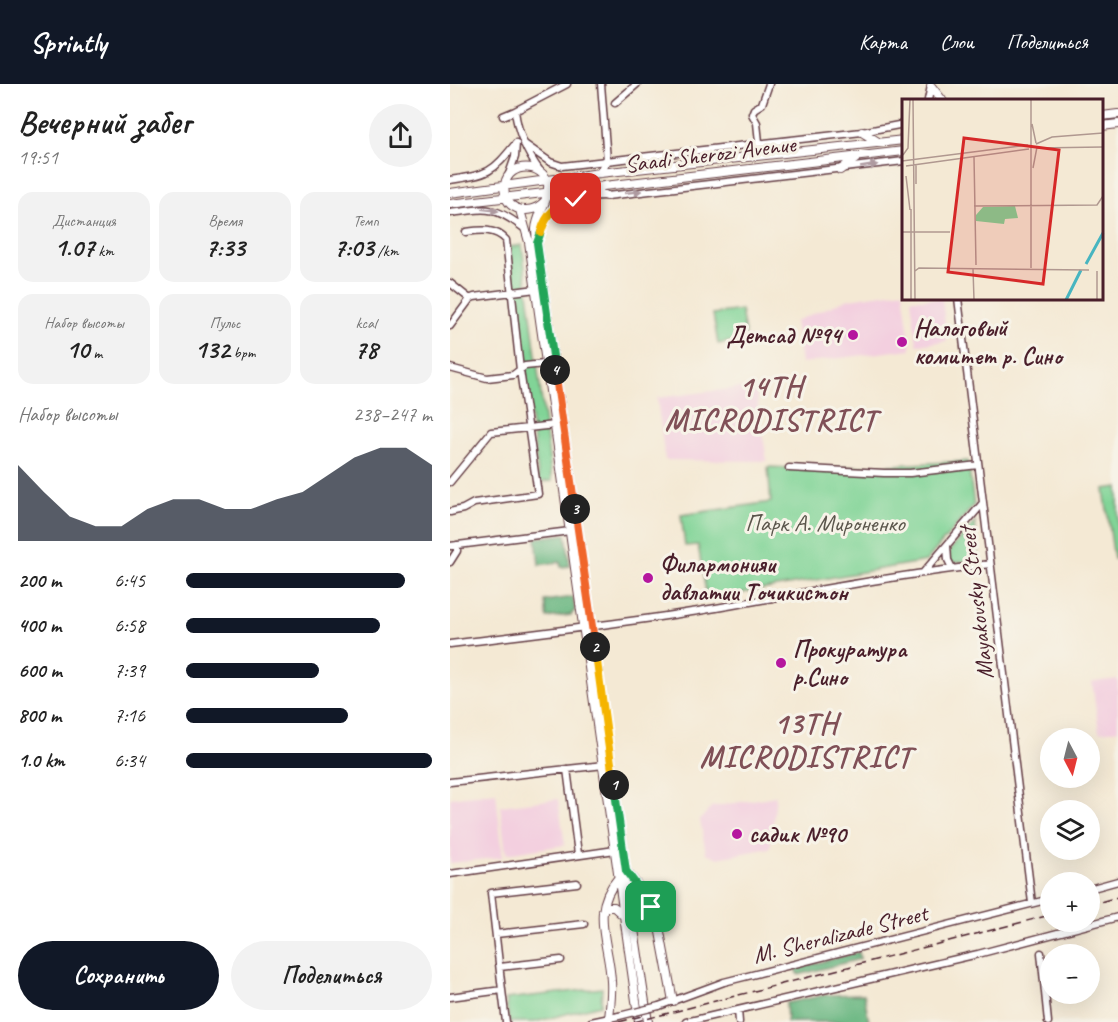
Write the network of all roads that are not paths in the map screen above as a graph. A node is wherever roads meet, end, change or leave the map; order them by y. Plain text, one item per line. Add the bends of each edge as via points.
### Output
1 (567, 84) edge
2 (601, 84) edge
3 (637, 84) edge
4 (769, 84) edge
5 (930, 85) edge
6 (941, 99) edge
7 (615, 103) dead end
8 (515, 111) junction
9 (1118, 114) edge
10 (503, 116) dead end
11 (1103, 116) edge
12 (902, 124) edge
13 (1118, 124) edge
14 (1103, 126) edge
15 (518, 131) junction
16 (862, 132) junction
17 (902, 140) edge
18 (759, 142) junction
19 (878, 142) junction
20 (516, 143) junction
21 (523, 143) junction
22 (902, 151) edge
23 (860, 156) junction
24 (607, 160) junction
25 (902, 161) edge
26 (840, 170) junction
27 (540, 172) junction
28 (600, 173) junction
29 (507, 177) junction
30 (546, 180) junction
31 (450, 181) edge
32 (504, 186) junction
33 (585, 188) junction
34 (454, 192) edge
35 (548, 192) junction
36 (607, 196) junction
37 (506, 198) junction
38 (544, 202) junction
39 (450, 204) edge
40 (520, 210) junction
41 (450, 213) edge
42 (525, 229) junction
43 (466, 232) dead end
44 (537, 243) junction
45 (450, 283) edge
46 (536, 289) junction
47 (513, 292) junction
48 (470, 299) junction
49 (958, 300) edge
50 (450, 326) edge
51 (964, 347) junction
52 (956, 348) dead end
53 (550, 363) junction
54 (450, 368) edge
55 (520, 370) junction
56 (555, 424) junction
57 (529, 428) junction
58 (978, 465) junction
59 (789, 468) dead end
60 (450, 482) edge
61 (982, 504) junction
62 (450, 512) edge
63 (570, 531) junction
64 (454, 546) edge
65 (947, 546) junction
66 (450, 562) edge
67 (990, 564) junction
68 (952, 568) junction
69 (923, 573) junction
70 (588, 627) junction
71 (450, 644) edge
72 (604, 765) junction
73 (567, 769) junction
74 (450, 782) edge
75 (615, 850) junction
76 (578, 854) junction
77 (626, 871) junction
78 (450, 874) edge
79 (619, 877) junction
80 (1118, 881) edge
81 (577, 883) dead end
82 (1100, 886) edge
83 (1040, 901) edge
84 (1032, 903) junction
85 (655, 910) junction
86 (603, 911) junction
87 (628, 916) junction
88 (1118, 917) edge
89 (584, 924) dead end
90 (496, 934) junction
91 (561, 960) dead end
92 (500, 967) junction
93 (502, 990) junction
94 (450, 997) edge
95 (672, 1001) junction
96 (1046, 1004) edge
97 (738, 1010) junction
98 (609, 1019) junction
99 (506, 1022) edge
100 (591, 1022) edge
101 (639, 1022) edge
102 (648, 1022) edge
103 (686, 1022) edge
104 (739, 1022) edge
105 (1048, 1022) edge

1 - 8 street
2 - 24 street
3 - 7 street
4 - 18 street via 762,104 752,114
5 - 6 main road
8 - 10 street
8 - 15 street
9 - 11 main road
12 - 16 street
13 - 14 main road
15 - 20 street
15 - 21 street
16 - 18 street
16 - 19 main road
17 - 19 main road, Saadi Sherozi Avenue
18 - 24 street
19 - 28 main road, Saadi Sherozi Avenue
20 - 29 street
20 - 31 street via 495,168
21 - 24 street via 562,166
21 - 27 street
22 - 23 main road, Saadi Sherozi Avenue
23 - 26 main road
23 - 33 main road, Saadi Sherozi Avenue
24 - 28 main road
26 -> 25 street
36 -> 26 street
27 - 29 main road via 519,168
27 - 30 main road
28 - 30 main road, Saadi Sherozi Avenue
29 - 32 main road
30 - 32 main road, Saadi Sherozi Avenue
30 - 35 main road
31 - 34 main road
32 - 34 main road, Saadi Sherozi Avenue
32 - 37 main road
33 - 35 main road, Saadi Sherozi Avenue
33 - 36 main road
35 - 37 main road, Saadi Sherozi Avenue
35 - 38 main road
36 - 44 street via 583,197 559,205 546,218
37 - 39 main road, Saadi Sherozi Avenue
37 - 40 main road
38 - 40 main road via 533,210
38 - 44 main road via 536,229
40 - 42 main road
41 -> 42 street via 485,208 499,211
42 - 46 main road
43 - 47 street via 494,231 506,240
44 - 53 main road
45 - 48 street
46 - 47 street
46 - 53 main road
47 - 48 street
47 - 55 street
48 - 50 street
49 - 51 street, Mayakovsky Street
51 - 52 street
51 - 58 street, Mayakovsky Street
53 - 55 street
53 - 56 main road
53 - 70 main road
54 - 55 street via 487,378 513,375
55 - 57 street
56 - 57 street
56 - 63 main road
57 - 60 street via 491,432
57 - 62 street via 537,496 474,503
58 - 59 street via 910,473
58 - 61 street, Mayakovsky Street
61 - 65 street
61 - 67 street, Mayakovsky Street
63 - 64 street
63 - 70 main road
64 - 66 street via 457,551
65 - 68 street
65 - 69 street
67 - 68 street
67 - 84 street, Mayakovsky Street
68 - 69 street
69 - 70 street
70 - 71 street
70 - 72 main road
70 - 77 main road
72 - 73 street
72 - 75 main road
73 - 74 street
73 - 76 street
75 - 76 street
75 - 79 main road
76 - 78 street
77 - 85 main road
77 - 87 main road
79 - 86 main road via 605,896
79 - 87 main road
80 - 82 street
81 - 90 street via 491,893
83 - 84 street, M. Sheralizade Street
84 - 95 street, M. Sheralizade Street via 724,982
85 - 87 main road via 641,906
85 - 95 main road
86 - 87 main road via 614,907
86 - 98 main road via 611,981
87 - 101 main road
87 - 102 main road
88 - 97 street
89 - 90 street
90 - 92 street
91 - 92 street
92 - 93 street
93 - 94 street
93 - 99 street
95 - 98 street, M. Sheralizade Street, bridge
96 - 105 street
97 - 103 street
97 - 104 street
98 - 100 street, M. Sheralizade Street

